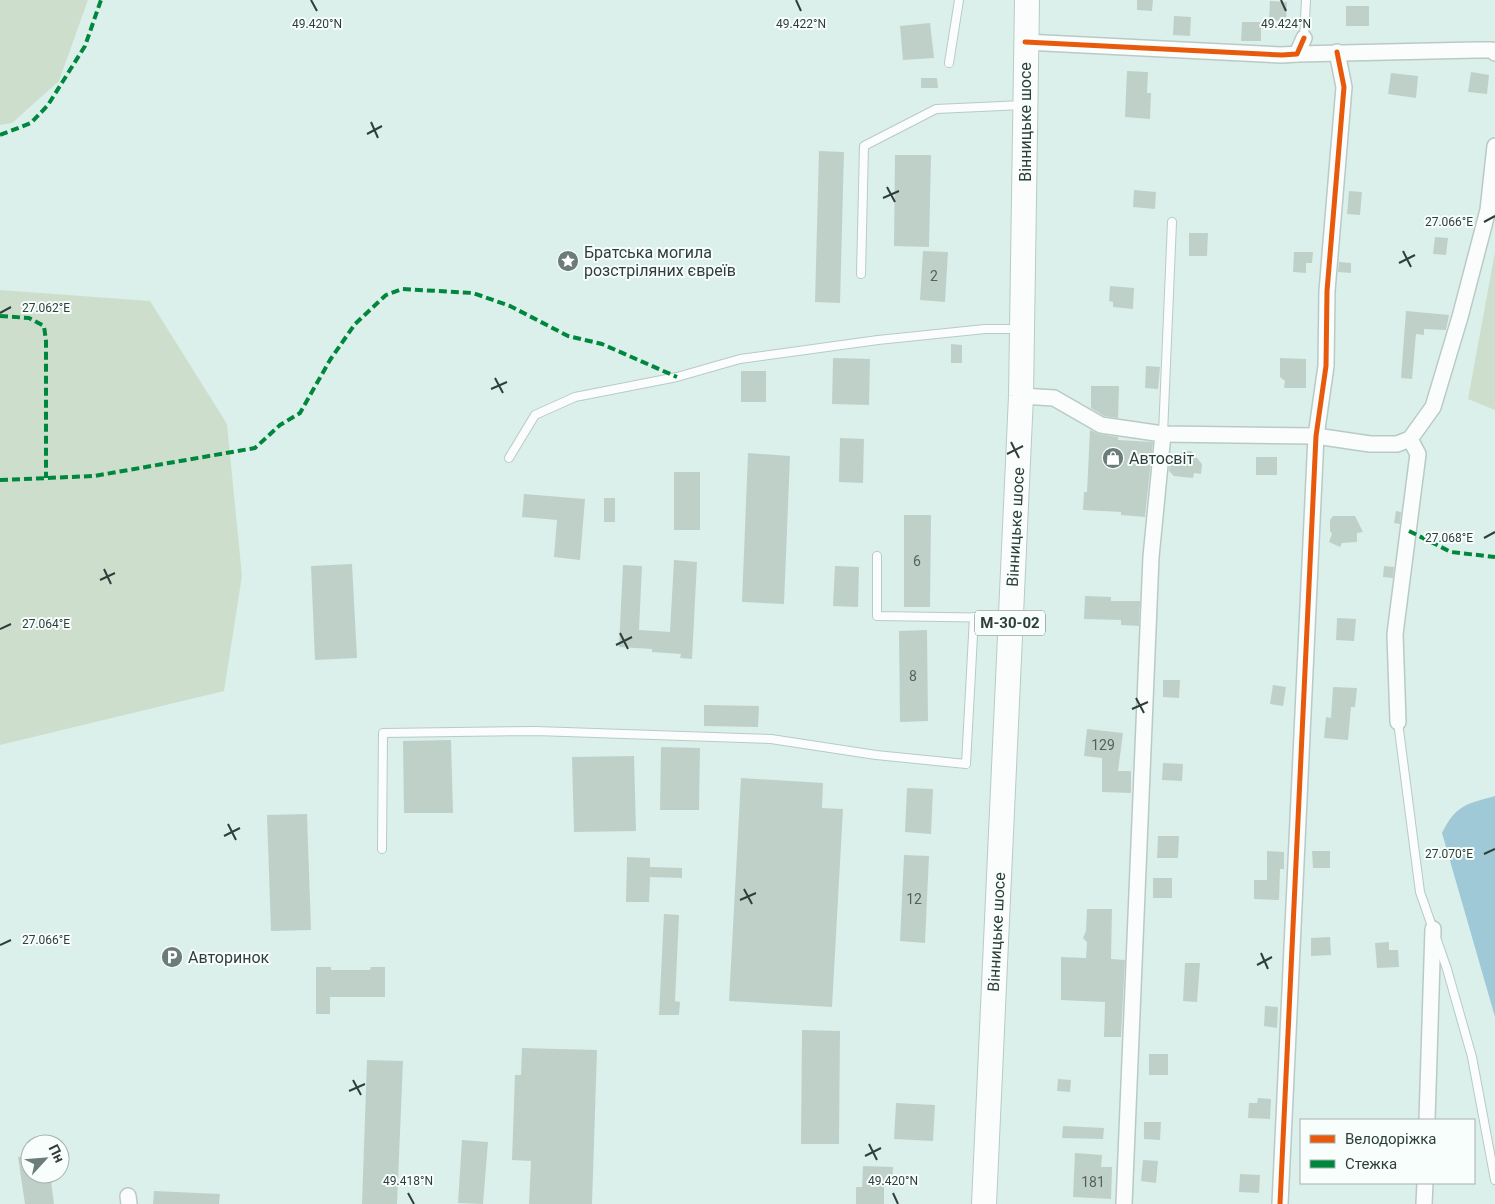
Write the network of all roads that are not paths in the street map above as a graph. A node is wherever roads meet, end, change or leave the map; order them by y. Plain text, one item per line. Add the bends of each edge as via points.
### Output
1 (959, 0) edge
2 (1027, 0) edge
3 (1306, 0) edge
4 (1025, 42) junction
5 (1303, 48) junction
6 (1337, 52) junction
7 (1495, 53) edge
8 (949, 63) dead end
9 (1025, 104) junction
10 (1495, 146) edge
11 (1172, 222) dead end
12 (861, 274) dead end
13 (1023, 329) junction
14 (1021, 396) junction
15 (1433, 407) junction
16 (1163, 434) junction
17 (1316, 436) junction
18 (1410, 439) junction
19 (1418, 454) junction
20 (509, 458) dead end
21 (878, 556) dead end
22 (974, 617) junction
23 (1010, 618) junction
24 (1398, 722) joint
25 (382, 849) dead end
26 (1433, 929) junction
27 (1427, 1119) edge
28 (1495, 1180) edge
29 (1425, 1184) edge
30 (984, 1204) edge
31 (1124, 1204) edge
32 (1280, 1204) edge
33 (1424, 1204) edge

1 - 8 lane
2 - 4 main road, Вінницьке шосе / М-30-02
3 - 5 lane
4 - 5 street via 1282,55
4 - 9 main road, Вінницьке шосе / М-30-02
5 - 6 street
6 - 7 street via 1492,50
6 - 17 street via 1344,87 1327,290 1326,366
9 - 12 lane via 936,109 864,146
9 - 13 main road, Вінницьке шосе / М-30-02
10 - 15 street via 1488,210
11 - 16 lane
13 - 14 main road, Вінницьке шосе / М-30-02
13 - 20 lane via 985,329 878,340 740,359 575,398 535,415
14 - 16 street via 1054,398 1101,425
14 - 23 main road, Вінницьке шосе / М-30-02
15 - 18 street
15 - 19 street
16 - 17 street
16 - 31 street via 1152,557
17 - 18 street via 1370,444 1397,444
17 - 32 street
18 - 19 street
19 - 24 street via 1395,634
21 - 22 lane via 877,616
22 - 23 lane
22 - 25 lane via 966,764 770,739 536,731 383,733
23 - 30 main road, Вінницьке шосе / М-30-02
24 - 26 lane via 1420,892
26 - 27 street
26 - 28 lane via 1472,1057
29 - 33 street

